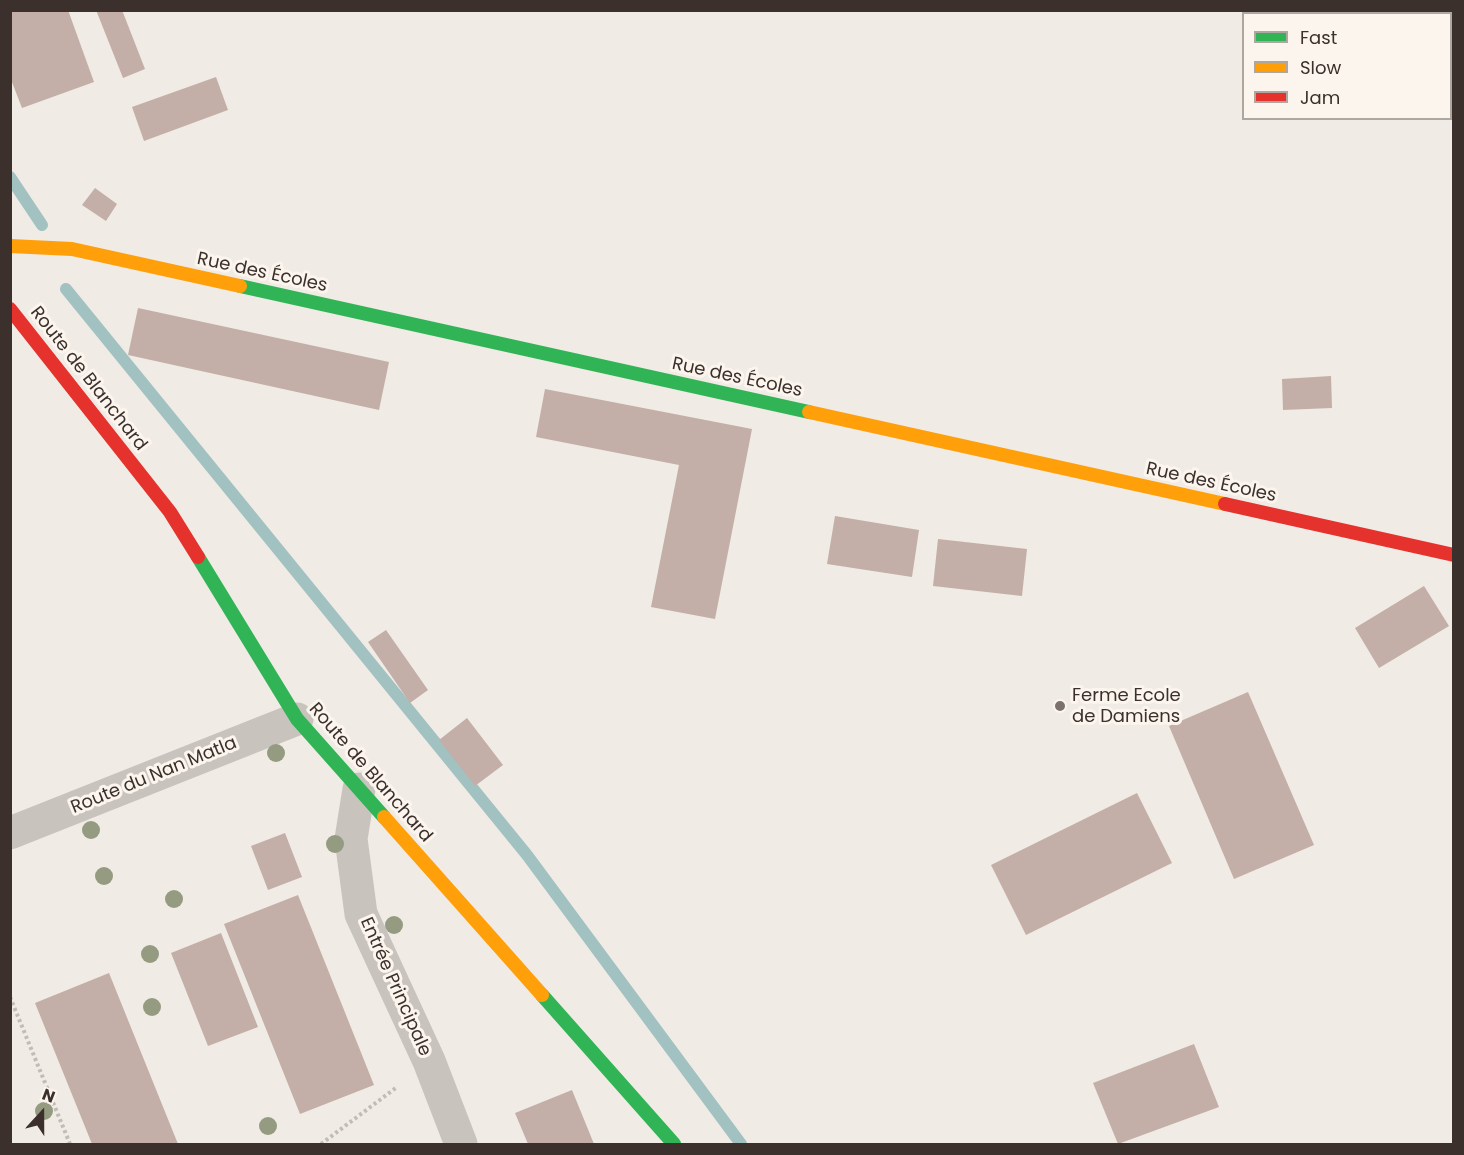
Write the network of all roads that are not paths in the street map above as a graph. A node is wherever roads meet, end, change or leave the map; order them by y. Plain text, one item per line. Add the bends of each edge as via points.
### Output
1 (10, 246) edge
2 (10, 309) edge
3 (1454, 555) edge
4 (297, 719) junction
5 (359, 789) junction
6 (10, 833) edge
7 (461, 1144) edge
8 (674, 1144) edge

1 - 3 street, Rue des Écoles via 72,249
2 - 4 street, Route de Blanchard via 170,512
4 - 5 street, Route de Blanchard
4 - 6 street, Route du Nan Matla
5 - 7 street, Entrée Principale via 351,840 361,914 429,1061
5 - 8 street, Route de Blanchard

